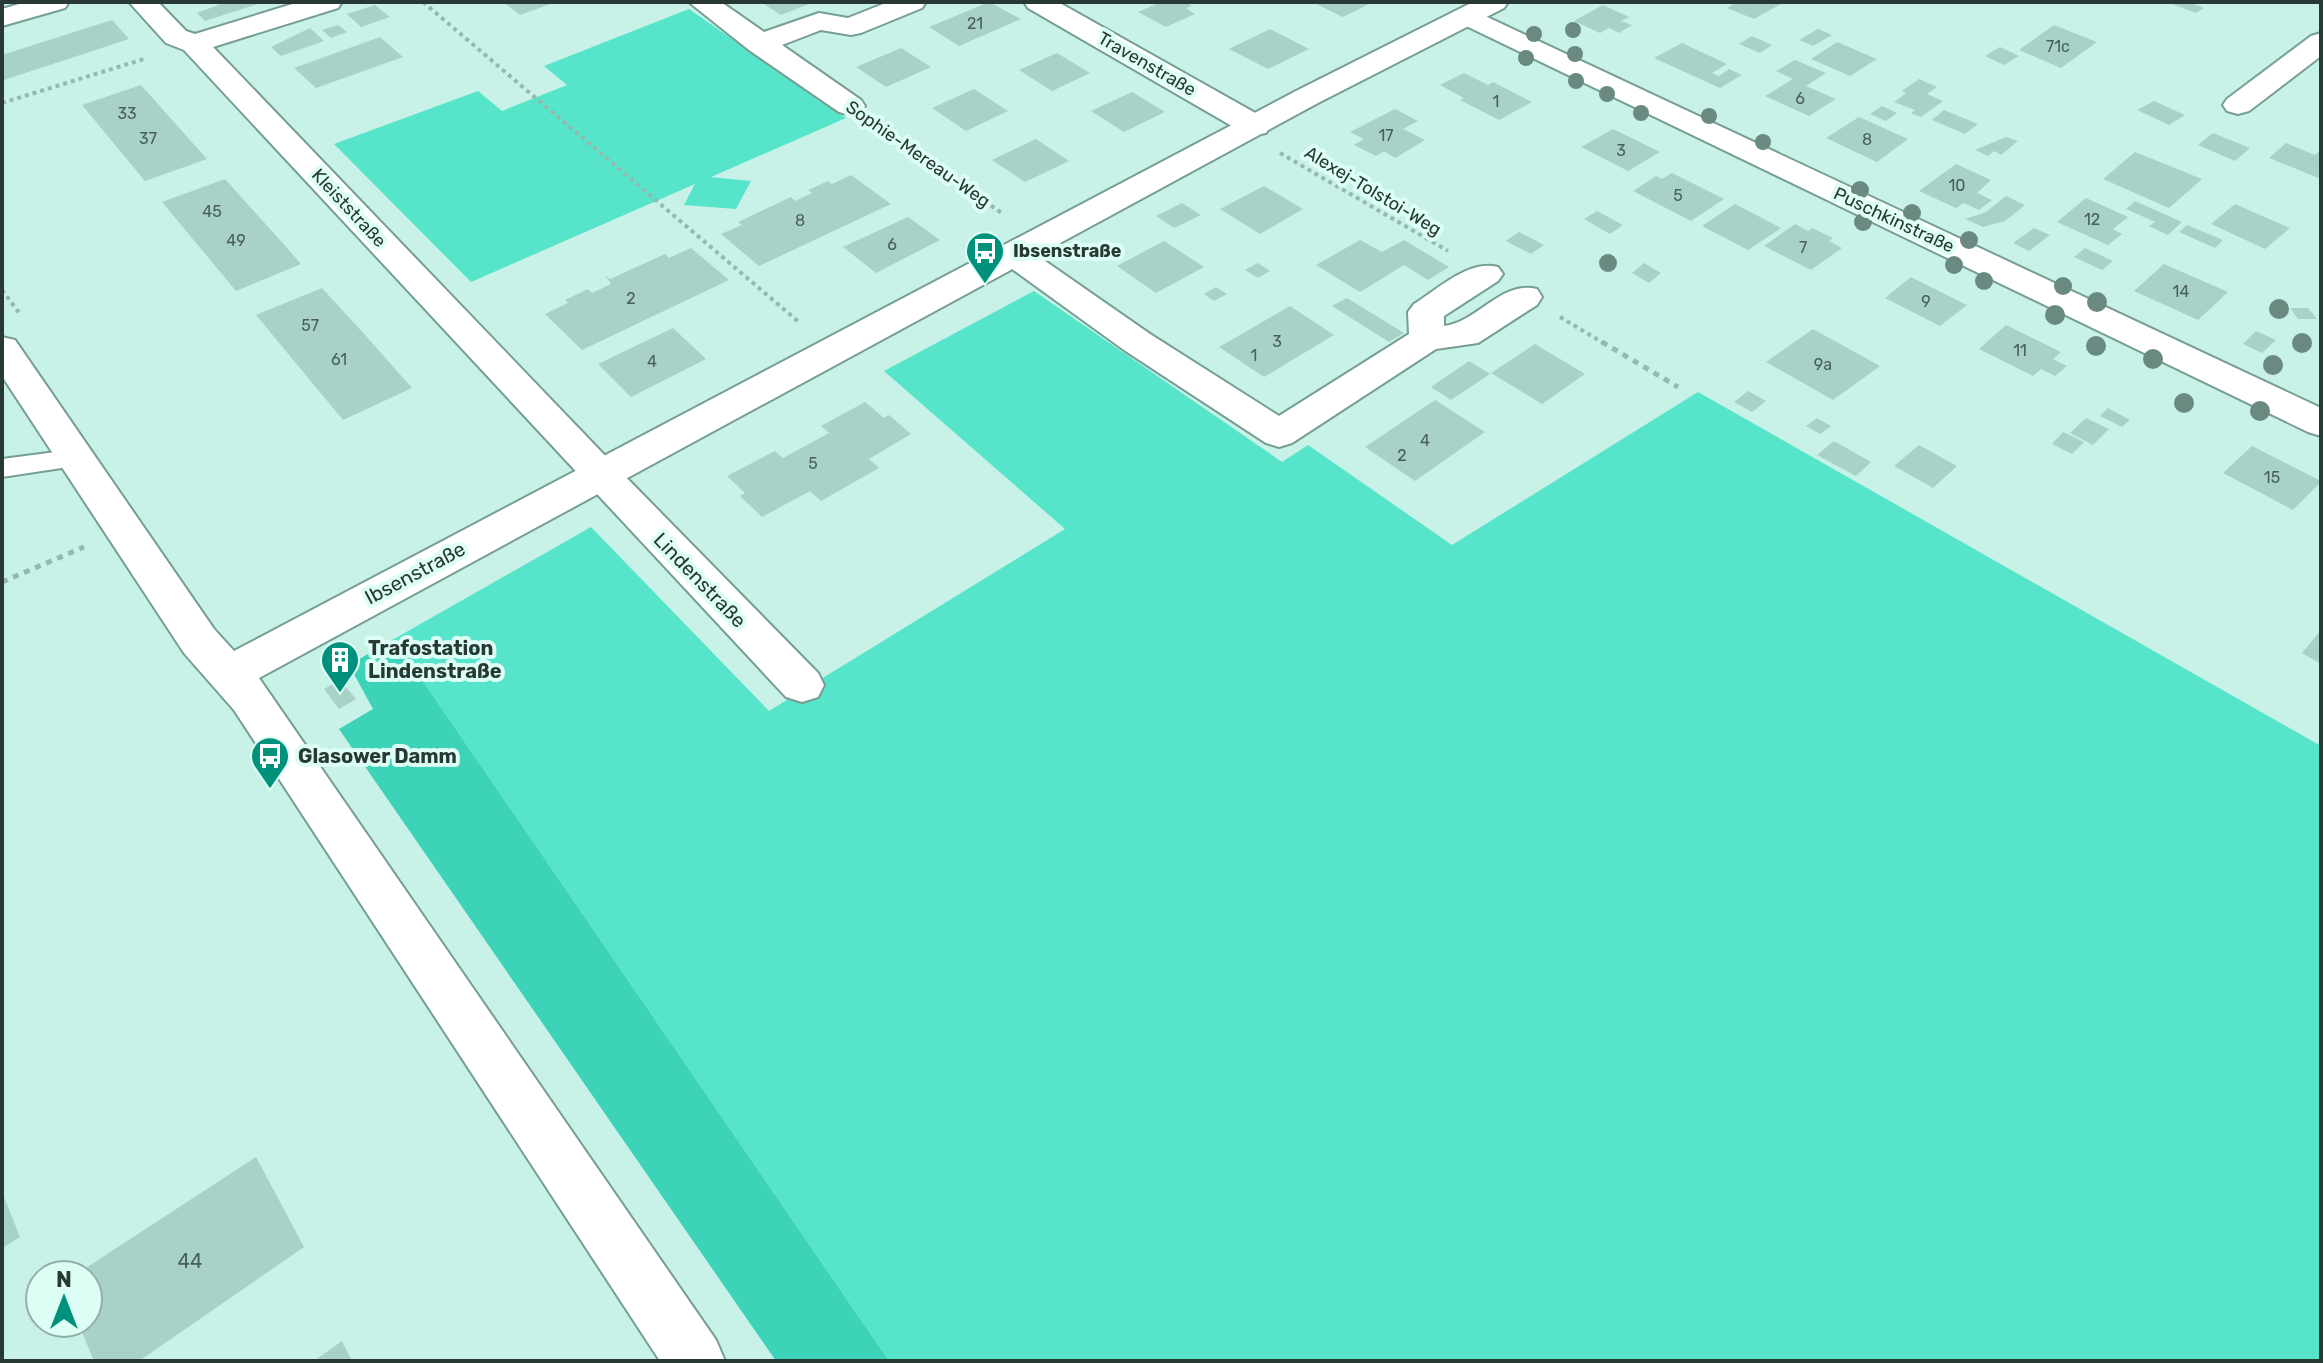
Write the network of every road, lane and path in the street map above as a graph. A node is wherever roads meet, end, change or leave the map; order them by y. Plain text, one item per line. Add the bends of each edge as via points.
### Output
1 (55, 2) edge
2 (143, 2) edge
3 (328, 2) edge
4 (423, 2) edge
5 (912, 2) edge
6 (1038, 2) edge
7 (704, 3) edge
8 (1481, 9) edge
9 (2, 18) edge
10 (2321, 42) edge
11 (194, 44) junction
12 (759, 44) junction
13 (842, 44) junction
14 (795, 70) junction
15 (2, 103) edge
16 (2238, 105) dead end
17 (850, 106) joint
18 (1250, 129) junction
19 (1026, 247) junction
20 (1486, 274) joint
21 (1525, 297) joint
22 (1427, 339) junction
23 (2, 348) edge
24 (832, 350) junction
25 (1678, 387) dead end
26 (2321, 423) edge
27 (79, 458) junction
28 (2, 468) edge
29 (599, 474) junction
30 (125, 529) junction
31 (2, 582) edge
32 (228, 674) junction
33 (802, 685) dead end
34 (695, 1361) edge

1 - 9 street
2 - 11 street, Kleiststraße via 176,37
3 - 11 street
4 - 24 path
5 - 13 street
6 - 18 street, Travenstraße
7 - 12 street, Sophie-Mereau-Weg
8 - 18 street, Ibsenstraße
8 - 26 street, Puschkinstraße
10 - 16 street
11 - 15 path
11 - 29 street, Kleiststraße
12 - 13 street via 819,21
12 - 14 street, Sophie-Mereau-Weg
13 - 14 street
14 - 17 street, Sophie-Mereau-Weg
17 - 19 path, Sophie-Mereau-Weg
18 - 19 street, Ibsenstraße
18 - 20 path, Alexej-Tolstoi-Weg
19 - 22 street via 1137,342 1279,434
19 - 24 street, Ibsenstraße
20 - 22 street via 1426,312
21 - 22 street via 1465,335
21 - 25 path
23 - 27 street
24 - 29 street, Ibsenstraße
27 - 28 lane
27 - 30 street
29 - 32 street, Ibsenstraße
29 - 33 street, Lindenstraße
30 - 31 path
30 - 32 street via 199,641
32 - 34 street via 250,698

